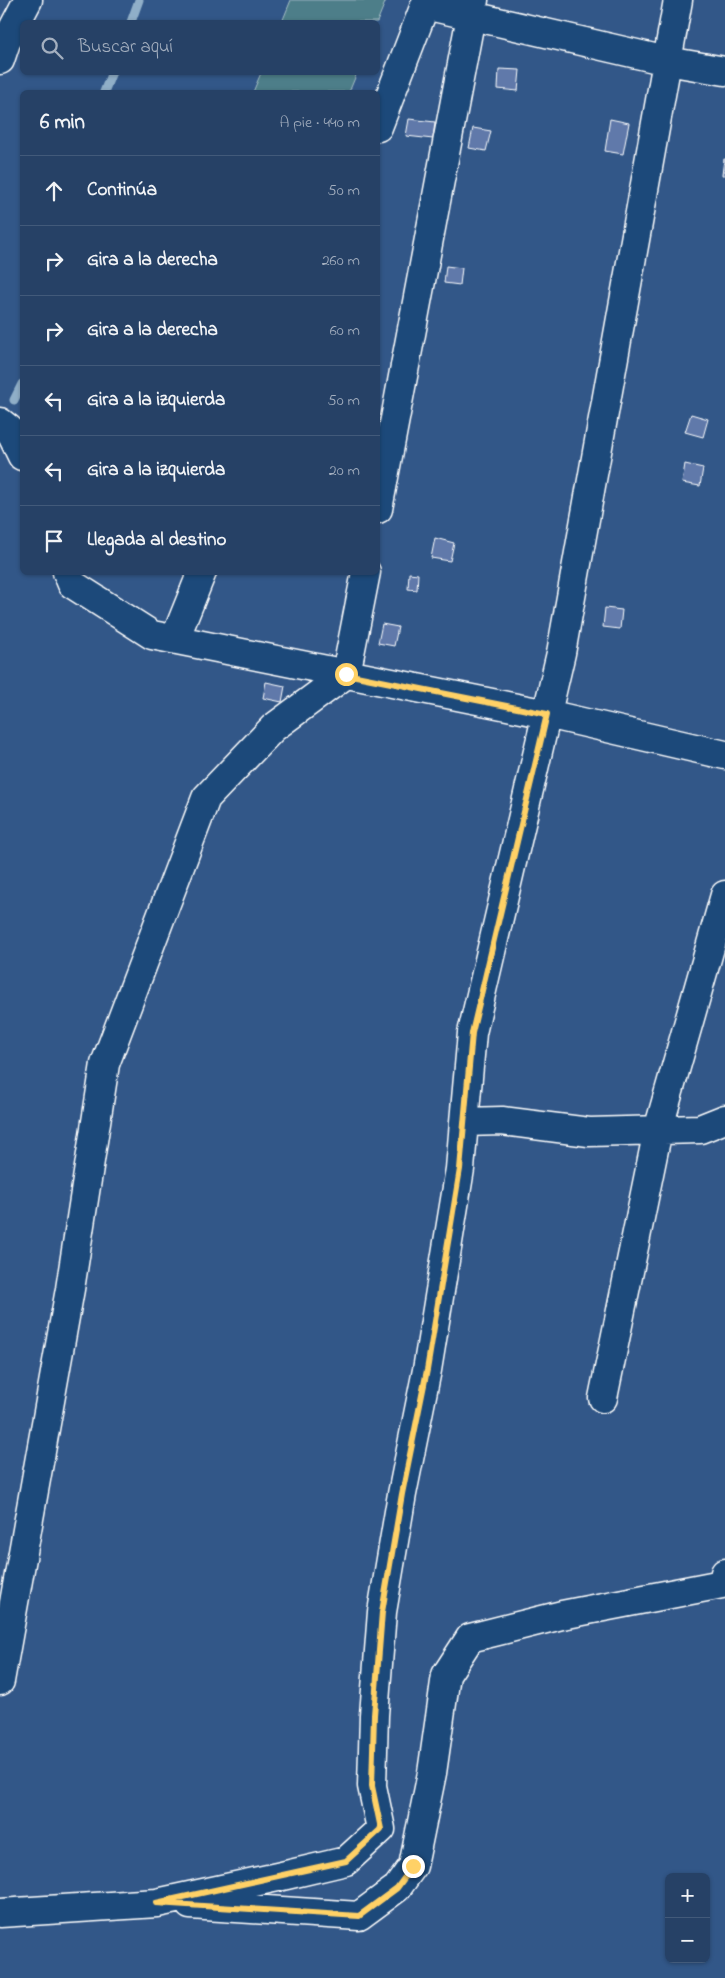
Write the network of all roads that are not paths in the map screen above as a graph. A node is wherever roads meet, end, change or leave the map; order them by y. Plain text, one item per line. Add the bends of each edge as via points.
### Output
1 (28, 0) edge
2 (678, 0) edge
3 (426, 3) edge
4 (472, 8) edge
5 (2, 47) edge
6 (667, 61) junction
7 (725, 71) edge
8 (380, 122) edge
9 (4, 426) edge
10 (20, 453) edge
11 (380, 498) edge
12 (69, 575) edge
13 (201, 575) edge
14 (365, 575) edge
15 (175, 640) junction
16 (346, 674) junction
17 (547, 714) junction
18 (725, 755) edge
19 (725, 895) edge
20 (725, 1120) edge
21 (464, 1122) junction
22 (658, 1130) junction
23 (603, 1398) dead end
24 (725, 1573) edge
25 (0, 1681) edge
26 (156, 1903) junction
27 (0, 1913) edge

1 - 5 street
2 - 6 street
3 - 4 street
3 - 8 street
4 - 6 street
4 - 11 street
6 - 7 street
6 - 17 street via 561,653
9 - 10 street
12 - 15 street via 72,584 152,635
13 - 15 street
14 - 16 street
15 - 16 street
16 - 17 street
16 - 25 street via 273,728 206,798 105,1064 70,1289
17 - 18 street
17 - 21 street via 472,1033
19 - 22 street
20 - 22 street via 700,1129
21 - 22 street via 502,1122 589,1132
21 - 26 street via 460,1169 427,1370 382,1612 372,1786 381,1829 346,1861
22 - 23 street
24 - 26 street via 722,1584 562,1615 470,1638 446,1675 432,1773 413,1866 397,1888 359,1916
26 - 27 street

